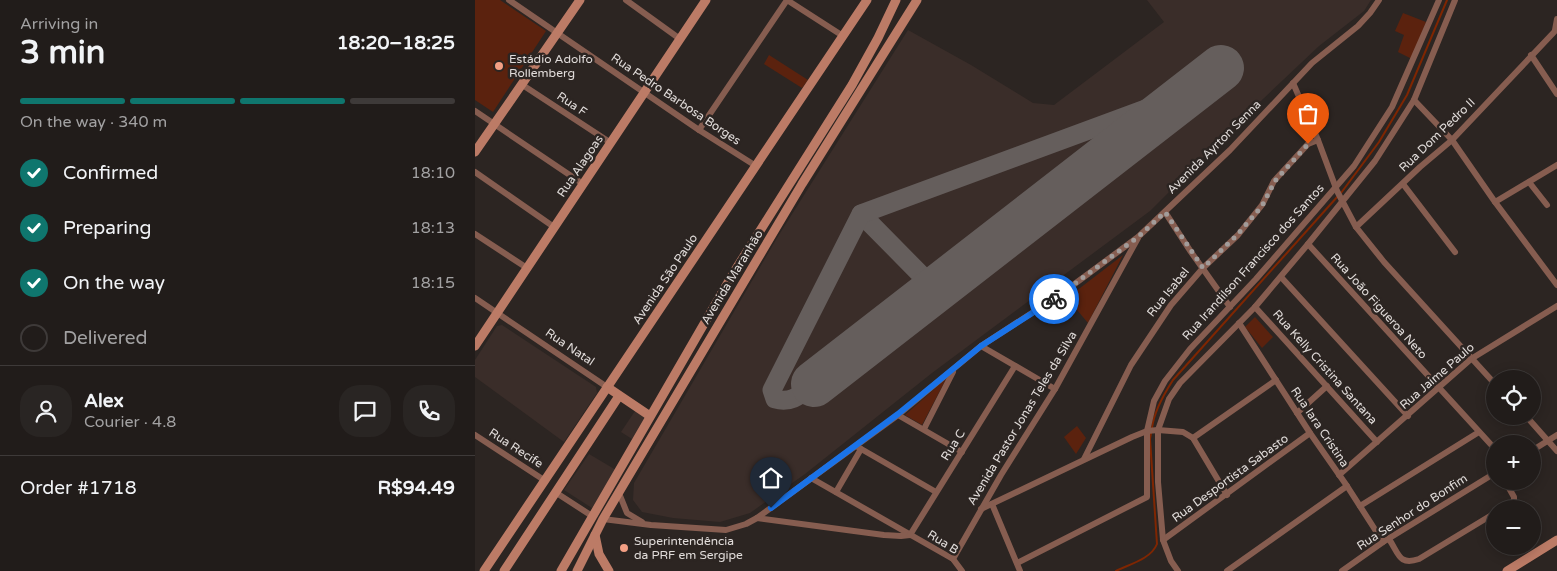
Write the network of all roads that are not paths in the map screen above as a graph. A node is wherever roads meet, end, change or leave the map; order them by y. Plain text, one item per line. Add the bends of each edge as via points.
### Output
1 (509, 0) edge
2 (580, 0) edge
3 (626, 0) edge
4 (706, 0) edge
5 (787, 0) edge
6 (867, 0) edge
7 (896, 0) edge
8 (917, 0) edge
9 (1379, 0) edge
10 (1439, 0) edge
11 (1455, 0) edge
12 (1557, 19) edge
13 (1556, 29) edge
14 (557, 32) junction
15 (843, 36) junction
16 (680, 39) junction
17 (1531, 55) junction
18 (1293, 83) junction
19 (521, 84) junction
20 (645, 93) junction
21 (1557, 94) edge
22 (1414, 100) junction
23 (475, 111) edge
24 (494, 124) junction
25 (699, 130) junction
26 (1319, 140) junction
27 (1452, 140) junction
28 (611, 143) junction
29 (475, 152) edge
30 (1557, 165) edge
31 (757, 166) junction
32 (475, 172) edge
33 (1529, 182) junction
34 (583, 184) junction
35 (1403, 184) junction
36 (1336, 189) junction
37 (1342, 201) junction
38 (1495, 202) junction
39 (1547, 206) dead end
40 (1165, 212) junction
41 (555, 227) junction
42 (1357, 228) junction
43 (475, 234) edge
44 (1138, 237) junction
45 (1308, 244) junction
46 (1455, 252) dead end
47 (527, 268) junction
48 (1203, 268) junction
49 (1281, 277) junction
50 (1557, 285) edge
51 (725, 289) junction
52 (736, 296) junction
53 (475, 298) edge
54 (1557, 306) edge
55 (1230, 307) junction
56 (1255, 307) junction
57 (498, 313) junction
58 (1239, 323) junction
59 (475, 346) edge
60 (981, 346) junction
61 (1471, 359) junction
62 (1015, 366) junction
63 (955, 368) junction
64 (1486, 375) edge
65 (1276, 380) junction
66 (1327, 386) junction
67 (607, 387) junction
68 (1438, 388) junction
69 (1055, 389) junction
70 (619, 396) junction
71 (1297, 413) junction
72 (898, 414) junction
73 (650, 416) junction
74 (1408, 416) junction
75 (1535, 425) edge
76 (924, 430) junction
77 (1158, 430) junction
78 (1147, 431) junction
79 (1479, 432) junction
80 (1310, 433) junction
81 (475, 435) edge
82 (1557, 435) edge
83 (1193, 438) junction
84 (1486, 439) edge
85 (1549, 440) junction
86 (1377, 442) junction
87 (1541, 445) edge
88 (858, 448) junction
89 (1557, 450) edge
90 (962, 452) junction
91 (1084, 459) junction
92 (1339, 475) junction
93 (811, 478) junction
94 (1486, 479) edge
95 (544, 480) junction
96 (1347, 486) junction
97 (555, 492) junction
98 (836, 492) junction
99 (936, 492) junction
100 (619, 493) junction
101 (1227, 494) junction
102 (992, 504) junction
103 (1360, 506) junction
104 (980, 510) junction
105 (592, 516) junction
106 (757, 518) junction
107 (1486, 518) edge
108 (603, 519) junction
109 (651, 525) junction
110 (595, 535) junction
111 (910, 535) junction
112 (1163, 540) junction
113 (1557, 540) edge
114 (1386, 541) junction
115 (953, 559) junction
116 (1017, 563) junction
117 (483, 571) edge
118 (504, 571) edge
119 (561, 571) edge
120 (577, 571) edge
121 (609, 571) edge
122 (962, 571) edge
123 (1020, 571) edge
124 (1178, 571) edge
125 (1227, 571) edge
126 (1342, 571) edge
127 (1507, 571) edge

1 - 14 street, Rua Pedro Barbosa Borges
2 - 14 main road
3 - 16 street
4 - 16 main road, Rua Alagoas
5 - 15 street
5 - 25 street
6 - 15 main road, Avenida São Paulo
7 - 51 main road, Avenida Maranhão via 851,85
8 - 52 main road, Avenida Maranhão
9 - 18 street, Avenida Ayrton Senna via 1358,26 1312,63
10 - 36 street, Rua Irandilson Francisco dos Santos via 1392,107
11 - 22 street, Rua Irandilson Francisco dos Santos
12 - 13 street
13 - 17 street, Rua Dom Pedro II
14 - 19 main road
14 - 20 street, Rua Pedro Barbosa Borges
15 - 31 main road, Avenida São Paulo
16 - 20 main road, Rua Alagoas
17 - 21 street
17 - 27 street, Rua Dom Pedro II
18 - 26 street
18 - 40 street, Avenida Ayrton Senna
19 - 24 main road
19 - 28 street, Rua F
20 - 25 street, Rua Pedro Barbosa Borges
20 - 28 main road, Rua Alagoas
22 - 27 street
22 - 37 street, Rua Irandilson Francisco dos Santos via 1375,161
23 - 24 street
24 - 29 main road
24 - 34 street
25 - 31 street, Rua Pedro Barbosa Borges
26 - 36 street
26 - 48 street, Rua Isabel via 1308,144 1297,156 1275,181 1262,206
27 - 35 street, Rua Dom Pedro II
27 - 38 street
28 - 34 main road, Rua Alagoas
30 - 33 street
31 - 67 main road, Avenida São Paulo
32 - 41 street
33 - 38 street
33 - 39 street
34 - 41 main road, Rua Alagoas
35 - 42 street, Rua Dom Pedro II
35 - 46 street
36 - 37 street
36 - 55 street, Rua Irandilson Francisco dos Santos
37 - 42 street
37 - 45 street, Rua Irandilson Francisco dos Santos
38 - 50 street
40 - 44 street, Avenida Ayrton Senna
40 - 48 street
41 - 47 main road, Rua Alagoas
42 - 61 street via 1383,262
43 - 47 street
44 - 60 street, Avenida Ayrton Senna via 1061,294
44 - 69 street, Avenida Pastor Jonas Teles da Silva
45 - 49 street, Rua Irandilson Francisco dos Santos
45 - 68 street, Rua João Figueroa Neto
47 - 57 main road, Rua Alagoas
48 - 55 street
48 - 91 street, Rua Isabel via 1171,305 1131,365
49 - 56 street, Rua Irandilson Francisco dos Santos
49 - 74 street
51 - 52 main road
51 - 73 main road, Avenida Maranhão
52 - 100 main road, Avenida Maranhão
53 - 57 street, Rua Natal
54 - 61 street, Rua Jaime Paulo
55 - 78 street, Rua Irandilson Francisco dos Santos via 1165,381 1154,401
56 - 58 street, Rua Irandilson Francisco dos Santos
56 - 66 street, Rua Kelly Cristina Santana
57 - 59 main road, Rua Alagoas
57 - 67 street, Rua Natal
58 - 65 street, Rua Iara Cristina
58 - 77 street, Rua Irandilson Francisco dos Santos via 1180,383 1169,399
60 - 62 street
60 - 63 street, Avenida Ayrton Senna
61 - 64 street
61 - 68 street, Rua Jaime Paulo
62 - 69 street
62 - 90 street, Rua C
63 - 72 street, Avenida Ayrton Senna
63 - 76 street
65 - 71 street, Rua Iara Cristina
65 - 83 street
66 - 71 street
66 - 86 street, Rua Kelly Cristina Santana
67 - 70 main road, Rua Natal
67 - 95 main road, Avenida São Paulo
68 - 74 street, Rua Jaime Paulo
68 - 79 street, Rua João Figueroa Neto
69 - 104 street, Avenida Pastor Jonas Teles da Silva
70 - 73 main road, Rua Natal
70 - 97 main road
71 - 80 street, Rua Iara Cristina
72 - 76 street
72 - 88 street, Avenida Ayrton Senna
73 - 105 main road, Avenida Maranhão
74 - 86 street, Rua Jaime Paulo
75 - 85 street
76 - 90 street
77 - 78 street
77 - 83 street via 1183,432
77 - 112 street, Rua Irandilson Francisco dos Santos
78 - 91 street
78 - 116 street, Rua Irandilson Francisco dos Santos via 1147,497
79 - 84 street, Rua João Figueroa Neto
79 - 103 street
80 - 92 street, Rua Iara Cristina
80 - 101 street, Rua Desportista Sabasto
81 - 95 street, Rua Recife
82 - 85 street
83 - 101 street
85 - 87 street
85 - 89 street
86 - 92 street, Rua Jaime Paulo
88 - 93 street, Avenida Ayrton Senna
88 - 98 street
88 - 99 street
90 - 99 street, Rua C
91 - 102 street
92 - 96 street, Rua Iara Cristina
93 - 98 street, Rua B
93 - 106 street, Avenida Ayrton Senna
94 - 114 street, Rua Senhor do Bonfim
95 - 117 main road, Avenida São Paulo
96 - 103 street, Rua Iara Cristina
96 - 125 street
97 - 105 street
97 - 118 main road
98 - 111 street, Rua B
99 - 111 street, Rua C
100 - 108 main road, Avenida Maranhão
100 - 109 street, Avenida Ayrton Senna via 627,513
101 - 112 street, Rua Desportista Sabasto
102 - 104 street
102 - 116 street
103 - 114 street, Rua Iara Cristina
104 - 115 street, Avenida Pastor Jonas Teles da Silva
105 - 119 main road, Avenida Maranhão
106 - 109 street, Avenida Ayrton Senna via 726,530
106 - 111 street via 884,535
107 - 114 street, Rua Iara Cristina via 1409,563 1402,560
108 - 109 street, Avenida Ayrton Senna
108 - 110 main road, Avenida Maranhão
110 - 120 main road, Avenida Maranhão
110 - 121 main road via 599,554
111 - 115 street, Rua B
112 - 124 street, Rua Irandilson Francisco dos Santos
113 - 127 main road
114 - 126 street, Rua Senhor do Bonfim
115 - 122 street, Rua B
116 - 123 street

